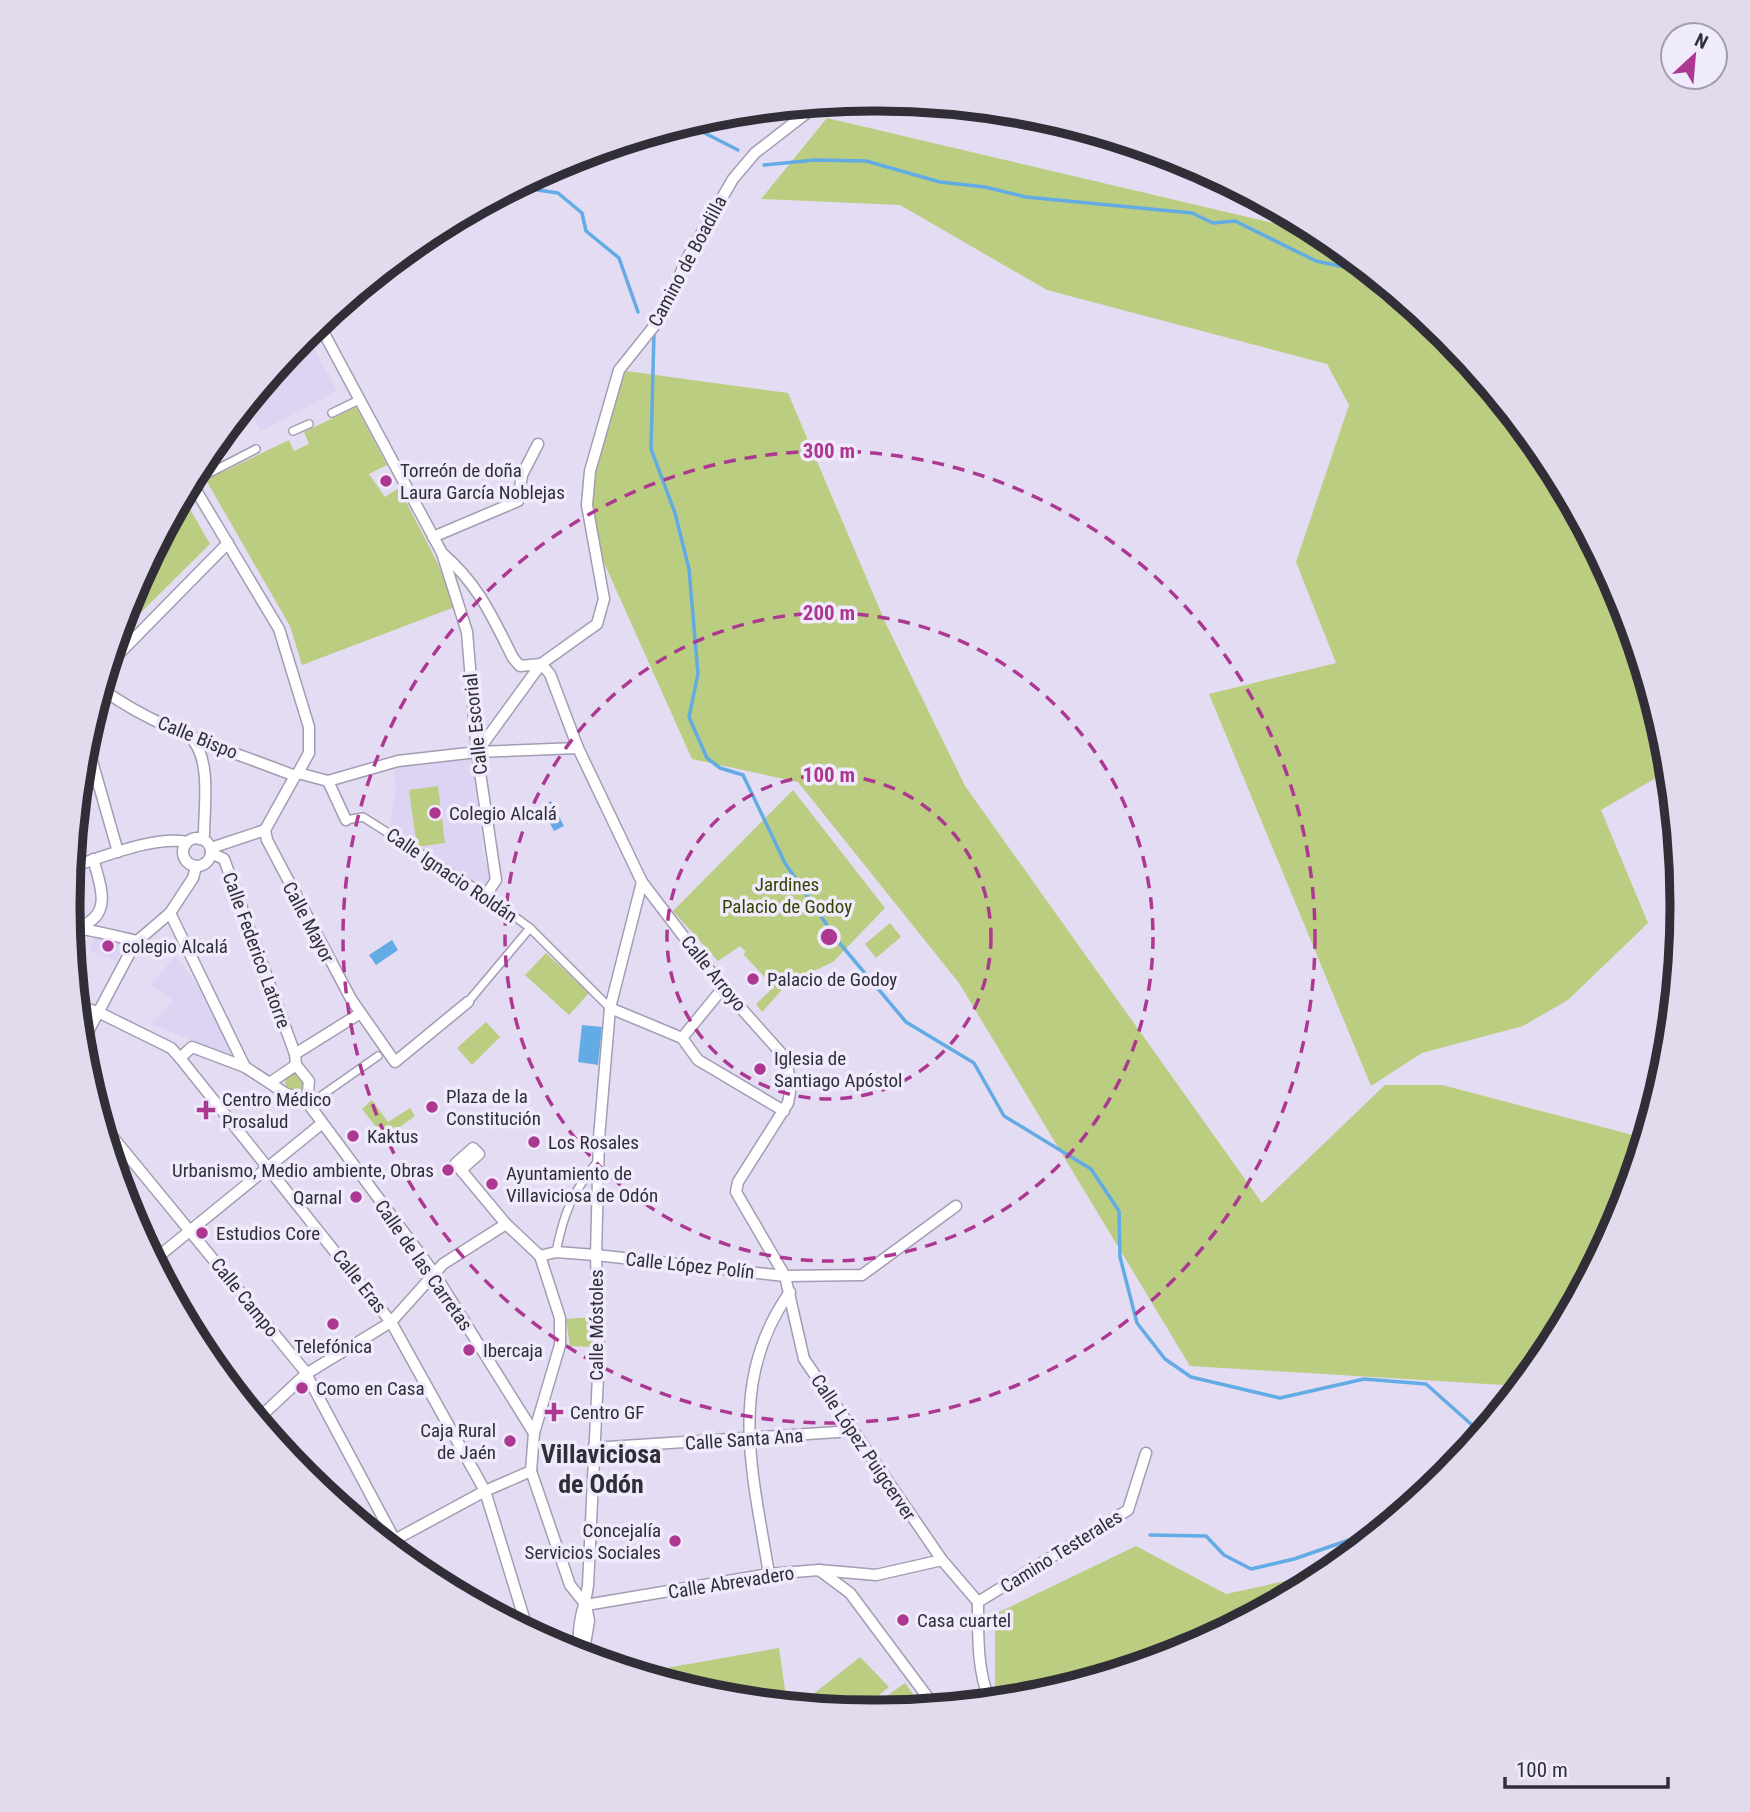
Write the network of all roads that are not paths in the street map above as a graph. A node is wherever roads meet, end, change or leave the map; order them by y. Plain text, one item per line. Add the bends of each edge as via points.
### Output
1 (804, 115) edge
2 (324, 334) edge
3 (359, 400) junction
4 (332, 413) dead end
5 (309, 424) dead end
6 (293, 431) dead end
7 (538, 444) dead end
8 (256, 449) dead end
9 (209, 473) edge
10 (197, 492) edge
11 (433, 537) junction
12 (228, 543) junction
13 (442, 553) junction
14 (124, 649) edge
15 (541, 664) junction
16 (520, 666) junction
17 (525, 688) junction
18 (110, 694) edge
19 (190, 737) junction
20 (578, 748) junction
21 (477, 752) junction
22 (93, 766) edge
23 (296, 774) junction
24 (328, 781) junction
25 (346, 820) joint
26 (265, 830) junction
27 (199, 839) junction
28 (187, 842) junction
29 (211, 851) junction
30 (118, 852) junction
31 (93, 859) junction
32 (82, 863) edge
33 (196, 867) junction
34 (642, 882) junction
35 (486, 895) junction
36 (170, 913) junction
37 (81, 926) edge
38 (530, 928) junction
39 (81, 930) edge
40 (138, 941) junction
41 (723, 988) junction
42 (468, 1002) joint
43 (610, 1008) junction
44 (87, 1009) edge
45 (98, 1012) junction
46 (359, 1014) junction
47 (90, 1027) edge
48 (682, 1038) junction
49 (378, 1056) dead end
50 (180, 1058) junction
51 (295, 1060) junction
52 (245, 1067) junction
53 (273, 1083) junction
54 (307, 1104) junction
55 (784, 1111) junction
56 (320, 1125) junction
57 (117, 1143) edge
58 (598, 1161) junction
59 (271, 1167) junction
60 (461, 1170) dead end
61 (956, 1206) dead end
62 (506, 1224) junction
63 (190, 1231) junction
64 (556, 1252) junction
65 (161, 1254) edge
66 (596, 1255) junction
67 (540, 1256) junction
68 (433, 1273) junction
69 (785, 1276) junction
70 (790, 1292) junction
71 (391, 1322) junction
72 (306, 1374) junction
73 (264, 1413) edge
74 (853, 1431) junction
75 (534, 1433) junction
76 (748, 1439) junction
77 (593, 1448) junction
78 (1146, 1452) dead end
79 (531, 1471) junction
80 (485, 1491) junction
81 (385, 1531) edge
82 (396, 1540) edge
83 (942, 1560) junction
84 (819, 1570) junction
85 (768, 1574) junction
86 (978, 1602) junction
87 (586, 1605) junction
88 (524, 1619) edge
89 (575, 1641) edge
90 (585, 1645) edge
91 (986, 1693) edge
92 (929, 1699) edge

1 - 15 street, Camino de Boadilla via 755,153 733,179 659,320 619,370 590,471 587,505 604,599 602,613 597,624
2 - 3 street
3 - 4 street
3 - 11 street
5 - 6 street
7 - 11 street via 522,475 518,501
8 - 9 street
10 - 12 street
11 - 13 street
12 - 14 street
12 - 23 street via 279,629 309,727 309,753
13 - 16 street via 469,577
13 - 21 street, Calle Escorial via 467,632
15 - 16 street
15 - 17 street
15 - 20 street, Calle Arroyo via 550,674
16 - 17 street
17 - 21 street
18 - 19 street, Calle Bispo
19 - 23 street, Calle Bispo
19 - 27 street via 199,746 202,763 204,835
20 - 21 street
20 - 34 street, Calle Arroyo
21 - 24 street via 398,761
21 - 35 street, Calle Escorial via 496,880
22 - 30 street
23 - 24 street, Calle Bispo
23 - 26 street
24 - 25 street
25 - 35 street, Calle Ignacio Roldán via 363,817
26 - 29 street
26 - 46 street, Calle Mayor via 297,901
27 - 28 street
27 - 29 street
28 - 30 street
28 - 33 street via 184,857
29 - 33 street via 204,865
29 - 51 street, Calle Federico Latorre via 224,859
30 - 31 street
31 - 32 street
31 - 37 street via 104,899 100,913
33 - 36 street
34 - 41 street, Calle Arroyo
34 - 43 street, Calle Móstoles
35 - 38 street, Calle Ignacio Roldán
36 - 40 street
36 - 52 street
38 - 42 street
38 - 43 street, Calle Ignacio Roldán
39 - 40 street
40 - 45 street
41 - 48 street
41 - 55 street, Calle Arroyo via 788,1065 791,1093
42 - 46 street, Calle Mayor via 395,1062
43 - 48 street
43 - 58 street, Calle Móstoles
44 - 45 street, Calle Eras
45 - 47 street
45 - 50 street, Calle Eras via 171,1048
46 - 51 street
48 - 55 street via 698,1060
49 - 54 street
50 - 52 street via 192,1047
50 - 59 street, Calle Eras
51 - 53 street
51 - 54 street, Calle Federico Latorre via 309,1081
52 - 53 street
53 - 54 street
54 - 56 street, Calle de las Carretas
55 - 69 street, Calle Arroyo via 736,1192
56 - 59 street
56 - 68 street, Calle de las Carretas
57 - 63 street, Calle Campo
58 - 64 street via 578,1185 564,1213
58 - 66 street, Calle Móstoles
59 - 63 street
59 - 71 street, Calle Eras
60 - 62 street
61 - 69 street, Calle López Polín via 862,1275
62 - 67 street
62 - 68 street
63 - 65 street
63 - 72 street, Calle Campo
64 - 66 street, Calle López Polín
64 - 67 street, Calle López Polín
66 - 69 street, Calle López Polín
66 - 77 street, Calle Móstoles via 599,1355
67 - 75 street via 560,1318 560,1345
68 - 71 street
68 - 75 street, Calle de las Carretas
69 - 70 street, Calle López Puigcerver
70 - 74 street, Calle López Puigcerver via 804,1359
70 - 76 street via 777,1310 756,1366
71 - 72 street
71 - 80 street, Calle Eras
72 - 73 street
72 - 81 street, Calle Campo
74 - 76 street, Calle Santa Ana
74 - 83 street, Calle López Puigcerver
75 - 79 street
76 - 77 street, Calle Santa Ana
76 - 85 street
77 - 87 street, Calle Móstoles
78 - 86 street, Camino Testerales via 1128,1510
79 - 80 street
79 - 87 street via 570,1585
80 - 82 street
80 - 88 street, Calle Eras
83 - 84 street, Calle Abrevadero via 876,1574
83 - 86 street, Calle López Puigcerver
84 - 85 street, Calle Abrevadero
84 - 92 street via 850,1593
85 - 87 street, Calle Abrevadero
86 - 91 street
87 - 89 street via 578,1617 579,1637
87 - 90 street

